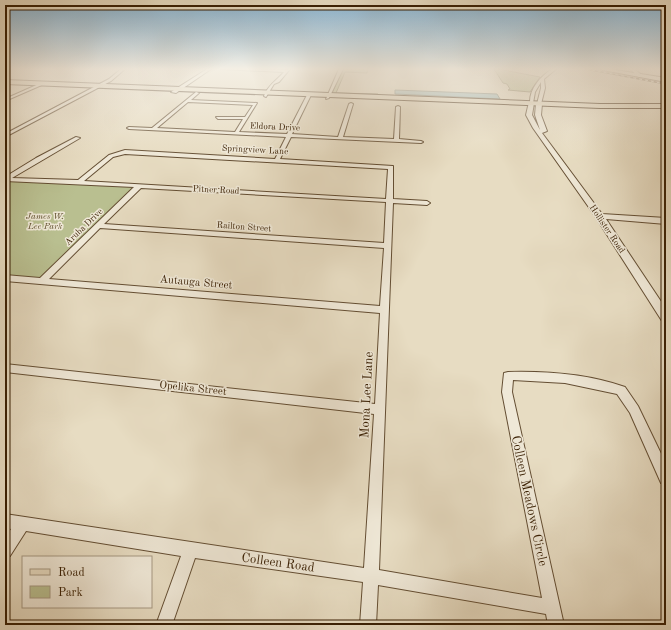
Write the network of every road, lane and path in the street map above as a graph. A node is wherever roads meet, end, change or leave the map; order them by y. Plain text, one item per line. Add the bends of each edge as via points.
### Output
1 (76, 98) edge
2 (191, 98) edge
3 (307, 98) edge
4 (367, 98) edge
5 (532, 98) edge
6 (540, 98) edge
7 (188, 101) junction
8 (463, 102) junction
9 (351, 104) dead end
10 (539, 105) junction
11 (398, 106) dead end
12 (666, 106) edge
13 (530, 107) junction
14 (637, 108) junction
15 (666, 109) edge
16 (218, 118) dead end
17 (245, 118) junction
18 (532, 121) junction
19 (542, 122) junction
20 (129, 128) dead end
21 (153, 129) junction
22 (236, 133) junction
23 (5, 136) edge
24 (290, 136) junction
25 (78, 138) dead end
26 (340, 138) junction
27 (396, 141) junction
28 (421, 142) dead end
29 (547, 142) junction
30 (277, 160) junction
31 (391, 167) joint
32 (5, 179) edge
33 (79, 182) junction
34 (139, 186) junction
35 (390, 201) junction
36 (427, 204) dead end
37 (599, 216) junction
38 (666, 221) edge
39 (98, 226) junction
40 (388, 246) junction
41 (5, 278) edge
42 (42, 281) junction
43 (385, 310) junction
44 (666, 318) edge
45 (5, 368) edge
46 (380, 410) junction
47 (666, 478) edge
48 (5, 521) edge
49 (23, 524) junction
50 (190, 550) junction
51 (5, 551) edge
52 (370, 576) junction
53 (551, 607) junction
54 (164, 625) edge
55 (368, 625) edge
56 (556, 625) edge

1 - 23 street
2 - 7 street
3 - 24 street
4 - 8 main road
5 - 13 street
6 - 10 street, Hollister Road
7 - 17 street via 256,104
7 - 21 street
8 - 13 main road
8 - 13 main road
9 - 26 street
10 - 13 main road
10 - 14 main road
10 - 19 street, Hollister Road via 538,115
11 - 27 street
12 - 14 main road
13 - 18 street, Hollister Road via 529,115
14 - 15 main road
16 - 17 street
17 - 22 street
18 - 19 street
18 - 29 street, Hollister Road
19 - 29 street, Hollister Road
20 - 21 street, Eldora Drive
21 - 22 street, Eldora Drive
22 - 24 street, Eldora Drive
24 - 26 street, Eldora Drive
24 - 30 street
25 - 32 street
26 - 27 street, Eldora Drive
27 - 28 street, Eldora Drive
29 - 37 street, Hollister Road
30 - 31 street, Springview Lane
30 - 33 street, Springview Lane via 125,152 111,156
31 - 35 street, Mona Lee Lane
32 - 33 street, Pitner Road
33 - 34 street, Pitner Road
34 - 35 street, Pitner Road
34 - 39 street, Aruba Drive
35 - 36 street, Pitner Road
35 - 40 street, Mona Lee Lane
37 - 38 street
37 - 44 street, Hollister Road
39 - 40 street, Railton Street
39 - 42 street, Aruba Drive
40 - 43 street, Mona Lee Lane
41 - 42 street, Autauga Street
42 - 43 street, Autauga Street
43 - 46 street, Mona Lee Lane
45 - 46 street, Opelika Street
46 - 52 street, Mona Lee Lane
47 - 53 street, Colleen Meadows Circle via 634,410 621,390 597,383 508,376 506,392
48 - 49 street, Colleen Road
49 - 50 street, Colleen Road
49 - 51 street
50 - 52 street, Colleen Road
50 - 54 street
52 - 53 street, Colleen Road
52 - 55 street, Mona Lee Lane
53 - 56 street, Colleen Meadows Circle

